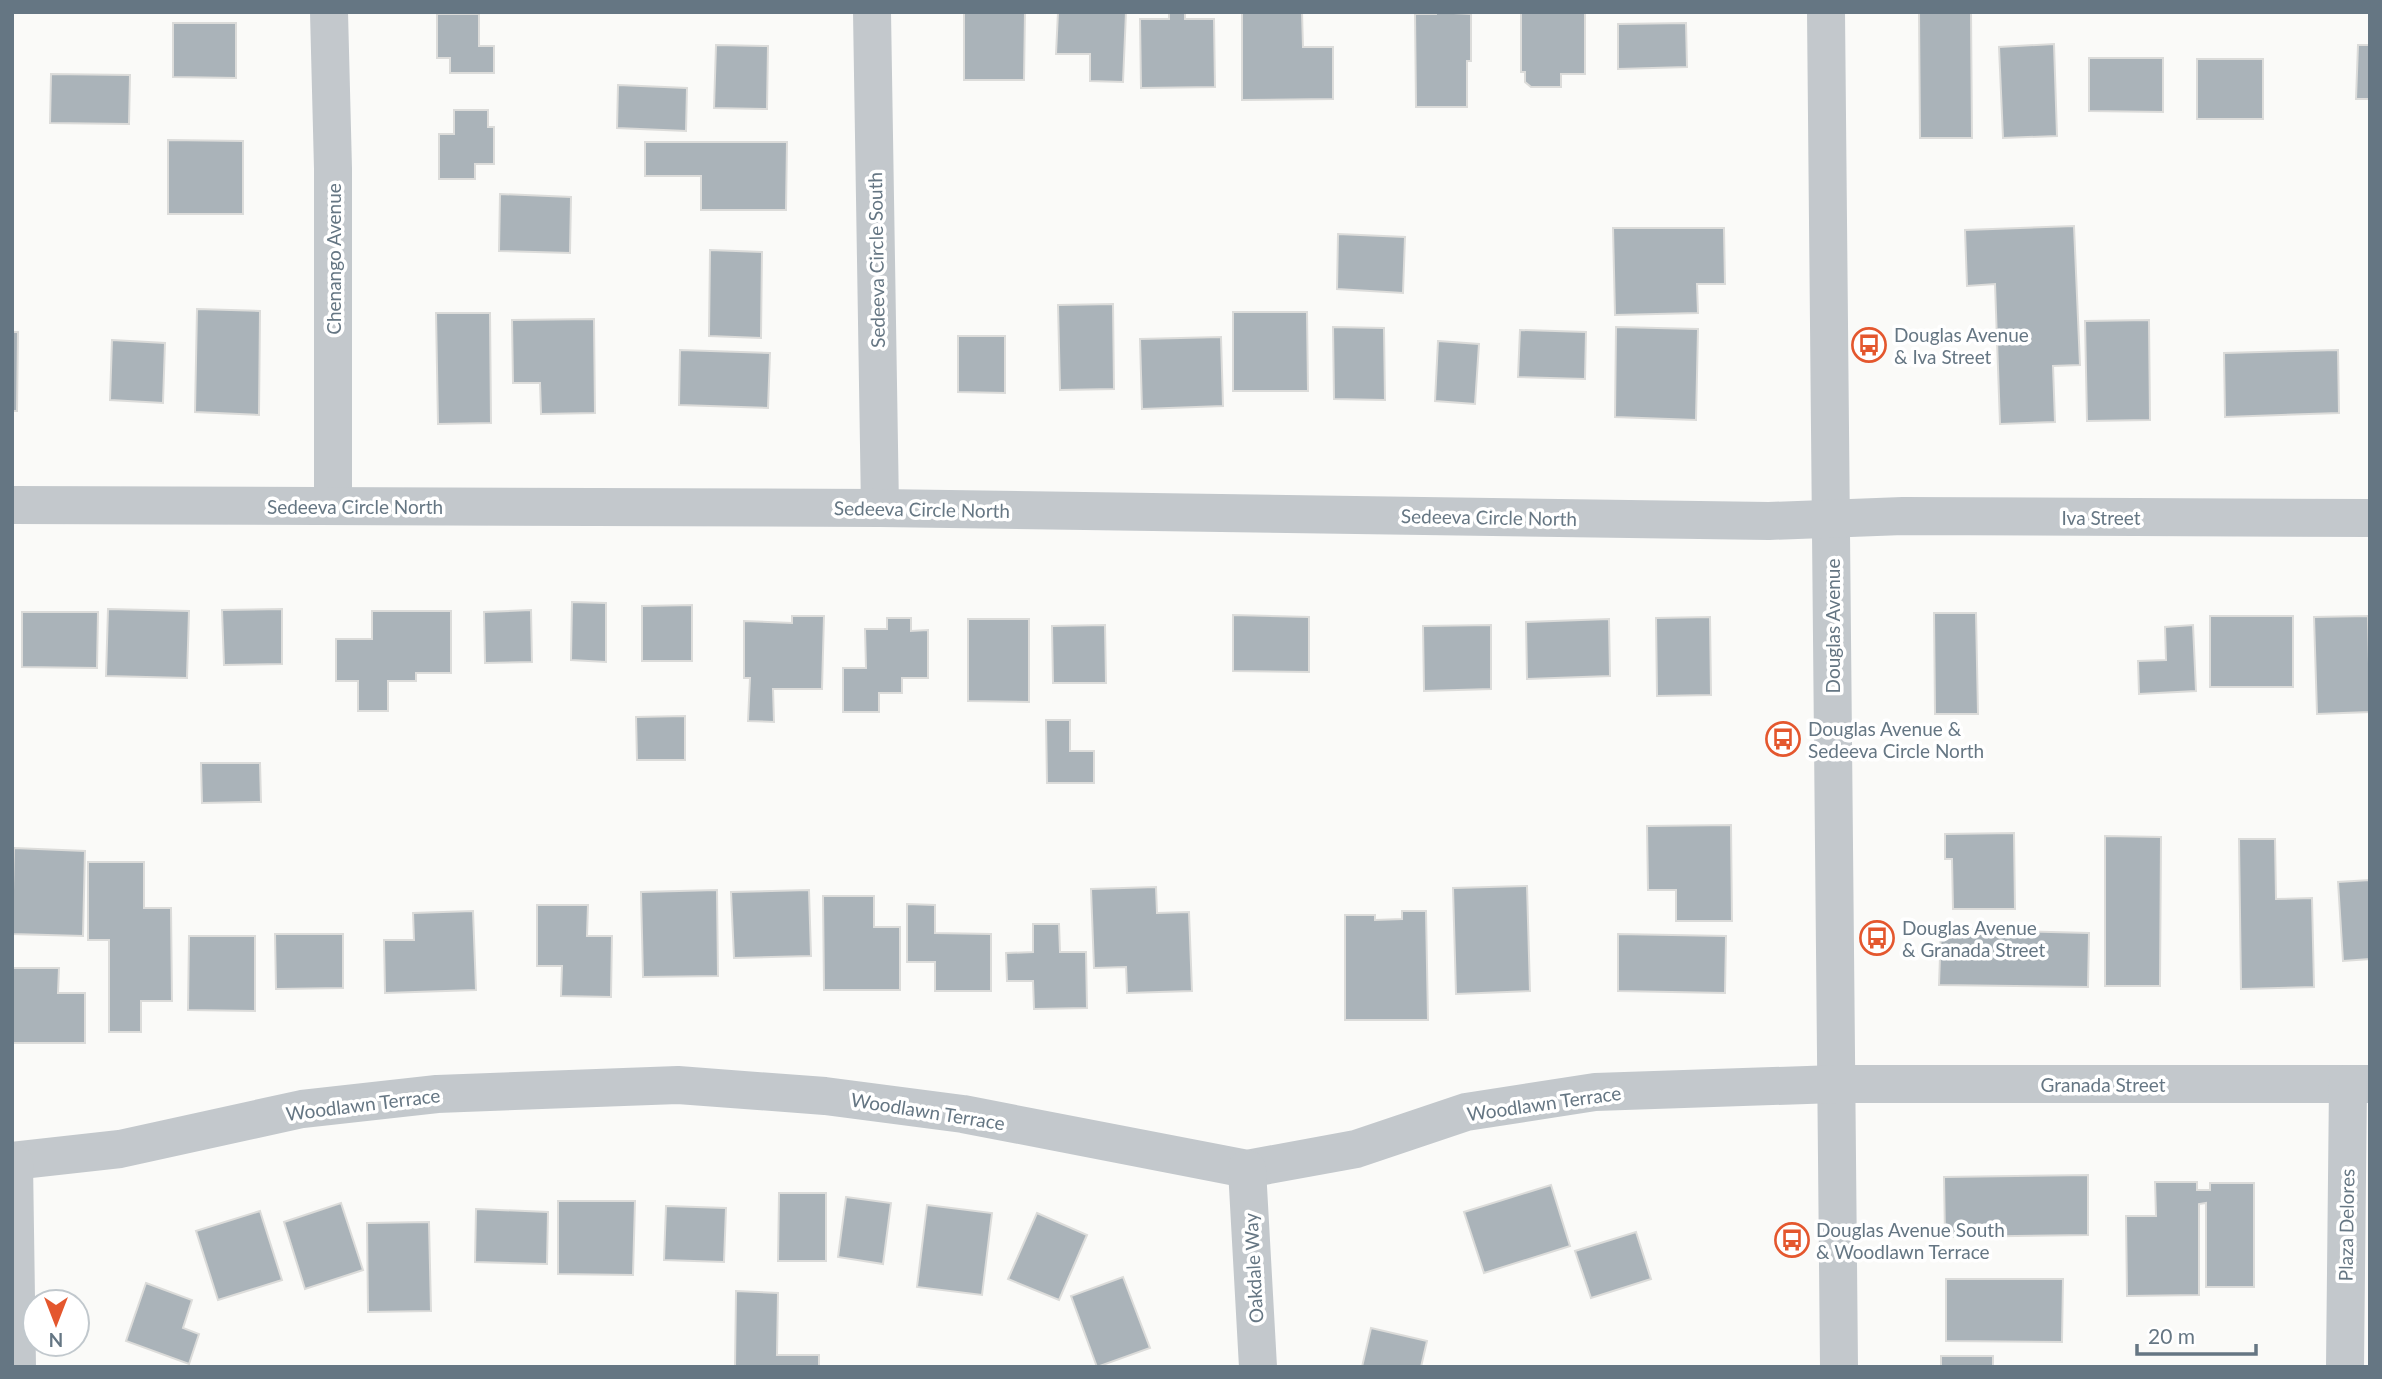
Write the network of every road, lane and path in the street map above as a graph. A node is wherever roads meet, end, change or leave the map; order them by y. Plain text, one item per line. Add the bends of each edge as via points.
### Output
1 (329, 12) edge
2 (872, 12) edge
3 (1826, 12) edge
4 (12, 505) edge
5 (333, 506) junction
6 (880, 508) junction
7 (2370, 518) edge
8 (1832, 519) junction
9 (1836, 1084) junction
10 (2359, 1084) edge
11 (13, 1162) edge
12 (1247, 1169) junction
13 (16, 1367) edge
14 (1258, 1367) edge
15 (1839, 1367) edge
16 (2345, 1367) edge

1 - 5 street, Chenango Avenue
2 - 6 street, Sedeeva Circle South
3 - 8 street, Douglas Avenue
4 - 5 street, Sedeeva Circle North
5 - 6 street, Sedeeva Circle North
6 - 8 street, Sedeeva Circle North
7 - 8 street, Iva Street
8 - 9 street, Douglas Avenue
9 - 10 street, Granada Street
9 - 12 street, Woodlawn Terrace via 1595,1092 1466,1112 1356,1149
9 - 15 street, Douglas Avenue
10 - 16 street, Plaza Delores
11 - 12 street, Woodlawn Terrace via 120,1149 315,1107 437,1094 678,1085 825,1096 963,1114
11 - 13 street
12 - 14 street, Oakdale Way

